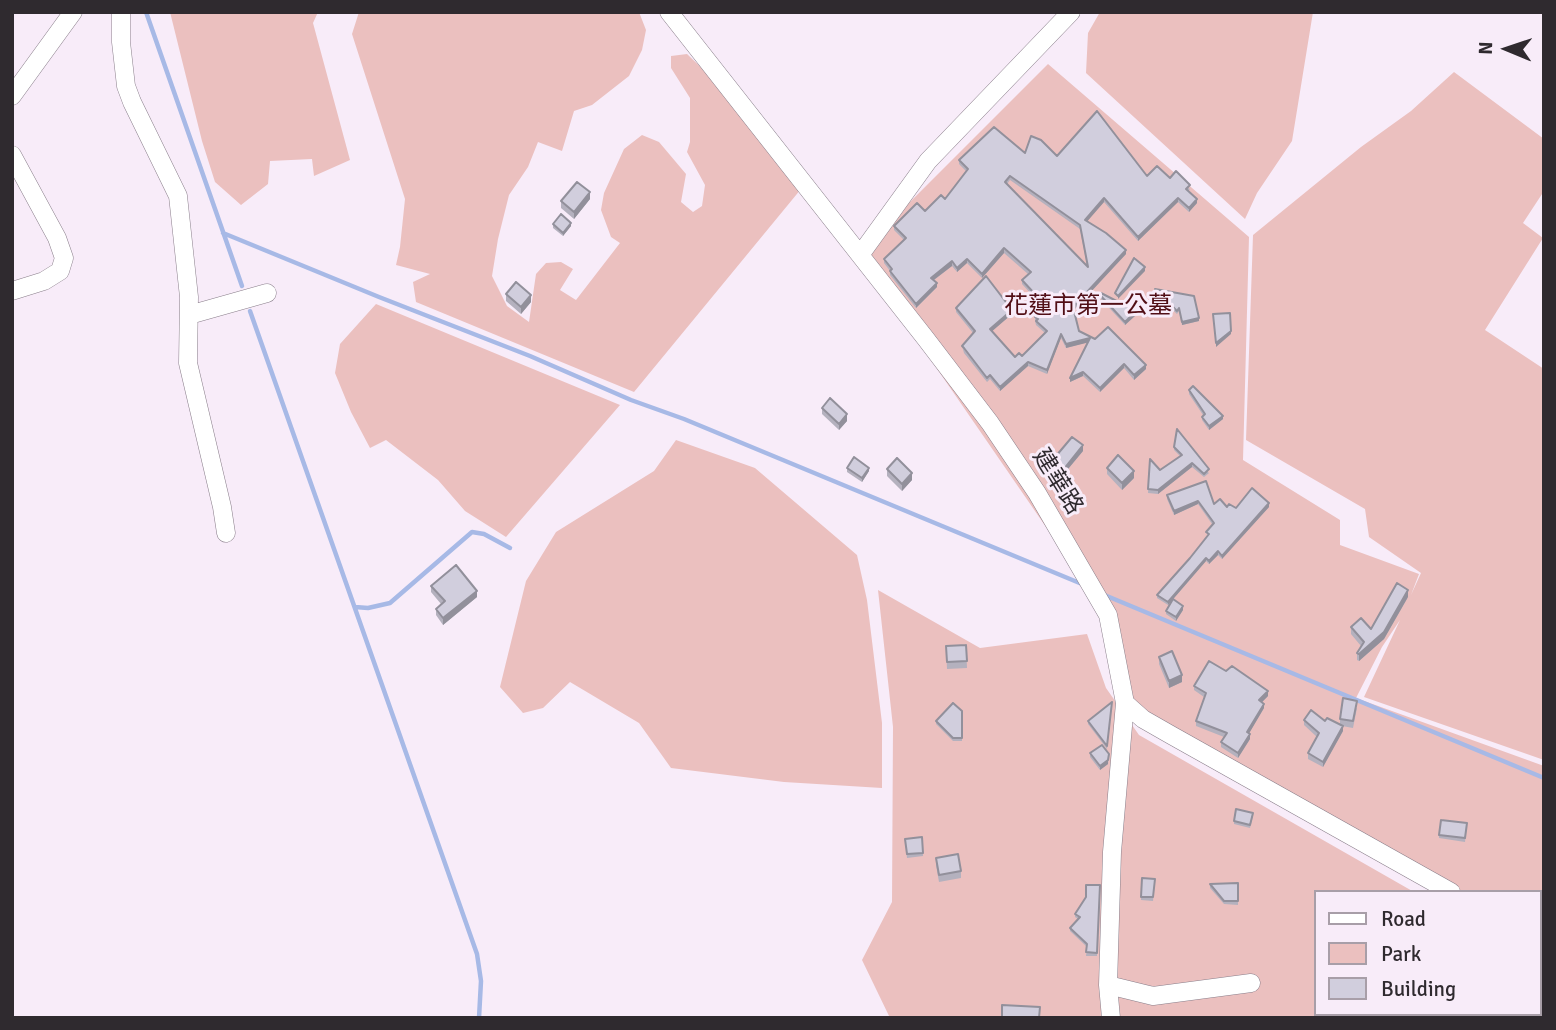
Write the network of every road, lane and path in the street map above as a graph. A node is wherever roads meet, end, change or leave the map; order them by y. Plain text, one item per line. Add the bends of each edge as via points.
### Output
1 (73, 12) edge
2 (121, 12) edge
3 (669, 12) edge
4 (1071, 12) edge
5 (12, 96) edge
6 (12, 155) edge
7 (860, 255) junction
8 (12, 291) edge
9 (267, 293) dead end
10 (189, 315) junction
11 (226, 533) dead end
12 (1125, 704) junction
13 (1447, 890) edge
14 (1251, 983) dead end
15 (1108, 985) junction
16 (1111, 1018) edge

1 - 5 street
2 - 10 street via 126,86 178,196
3 - 7 street, 建華路
4 - 7 street via 928,161
6 - 8 street via 64,258 60,271
7 - 12 street, 建華路 via 990,423 1037,493 1108,615
9 - 10 street
10 - 11 street via 188,363
12 - 13 street via 1143,719
12 - 15 street, 建華路 via 1112,852
14 - 15 street via 1153,996
15 - 16 street, 建華路

